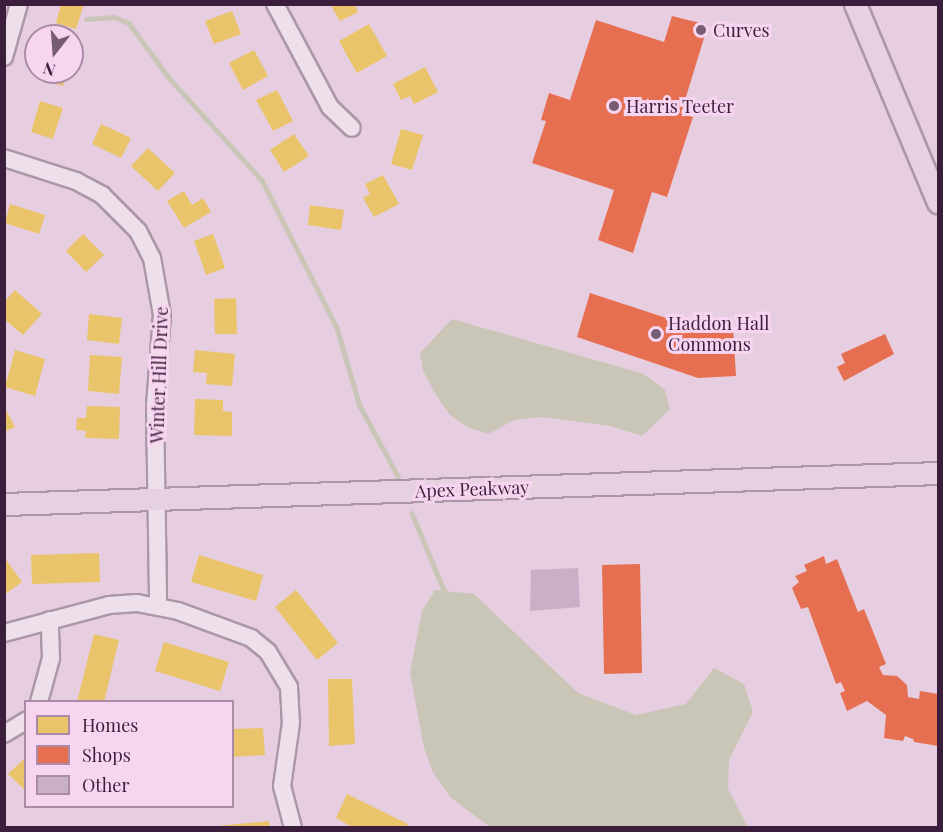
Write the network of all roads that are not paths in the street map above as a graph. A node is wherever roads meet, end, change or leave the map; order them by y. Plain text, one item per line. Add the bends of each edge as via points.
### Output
1 (19, 4) edge
2 (274, 4) edge
3 (855, 4) edge
4 (4, 57) edge
5 (352, 128) dead end
6 (4, 158) edge
7 (939, 202) edge
8 (939, 473) edge
9 (157, 500) junction
10 (4, 504) edge
11 (159, 606) junction
12 (50, 620) junction
13 (4, 633) edge
14 (40, 700) edge
15 (24, 722) edge
16 (4, 734) edge
17 (293, 828) edge

1 - 4 street
2 - 5 street via 330,107
3 - 7 main road
6 - 9 street, Winter Hill Drive via 92,189 124,215 148,249 160,288 162,315 156,387
8 - 9 main road, Apex Peakway
9 - 10 main road, Apex Peakway
9 - 11 street, Winter Hill Drive
11 - 12 street via 123,603
11 - 17 street via 250,638 281,670 292,707 282,786
12 - 13 street
12 - 14 street via 51,658
15 - 16 street

